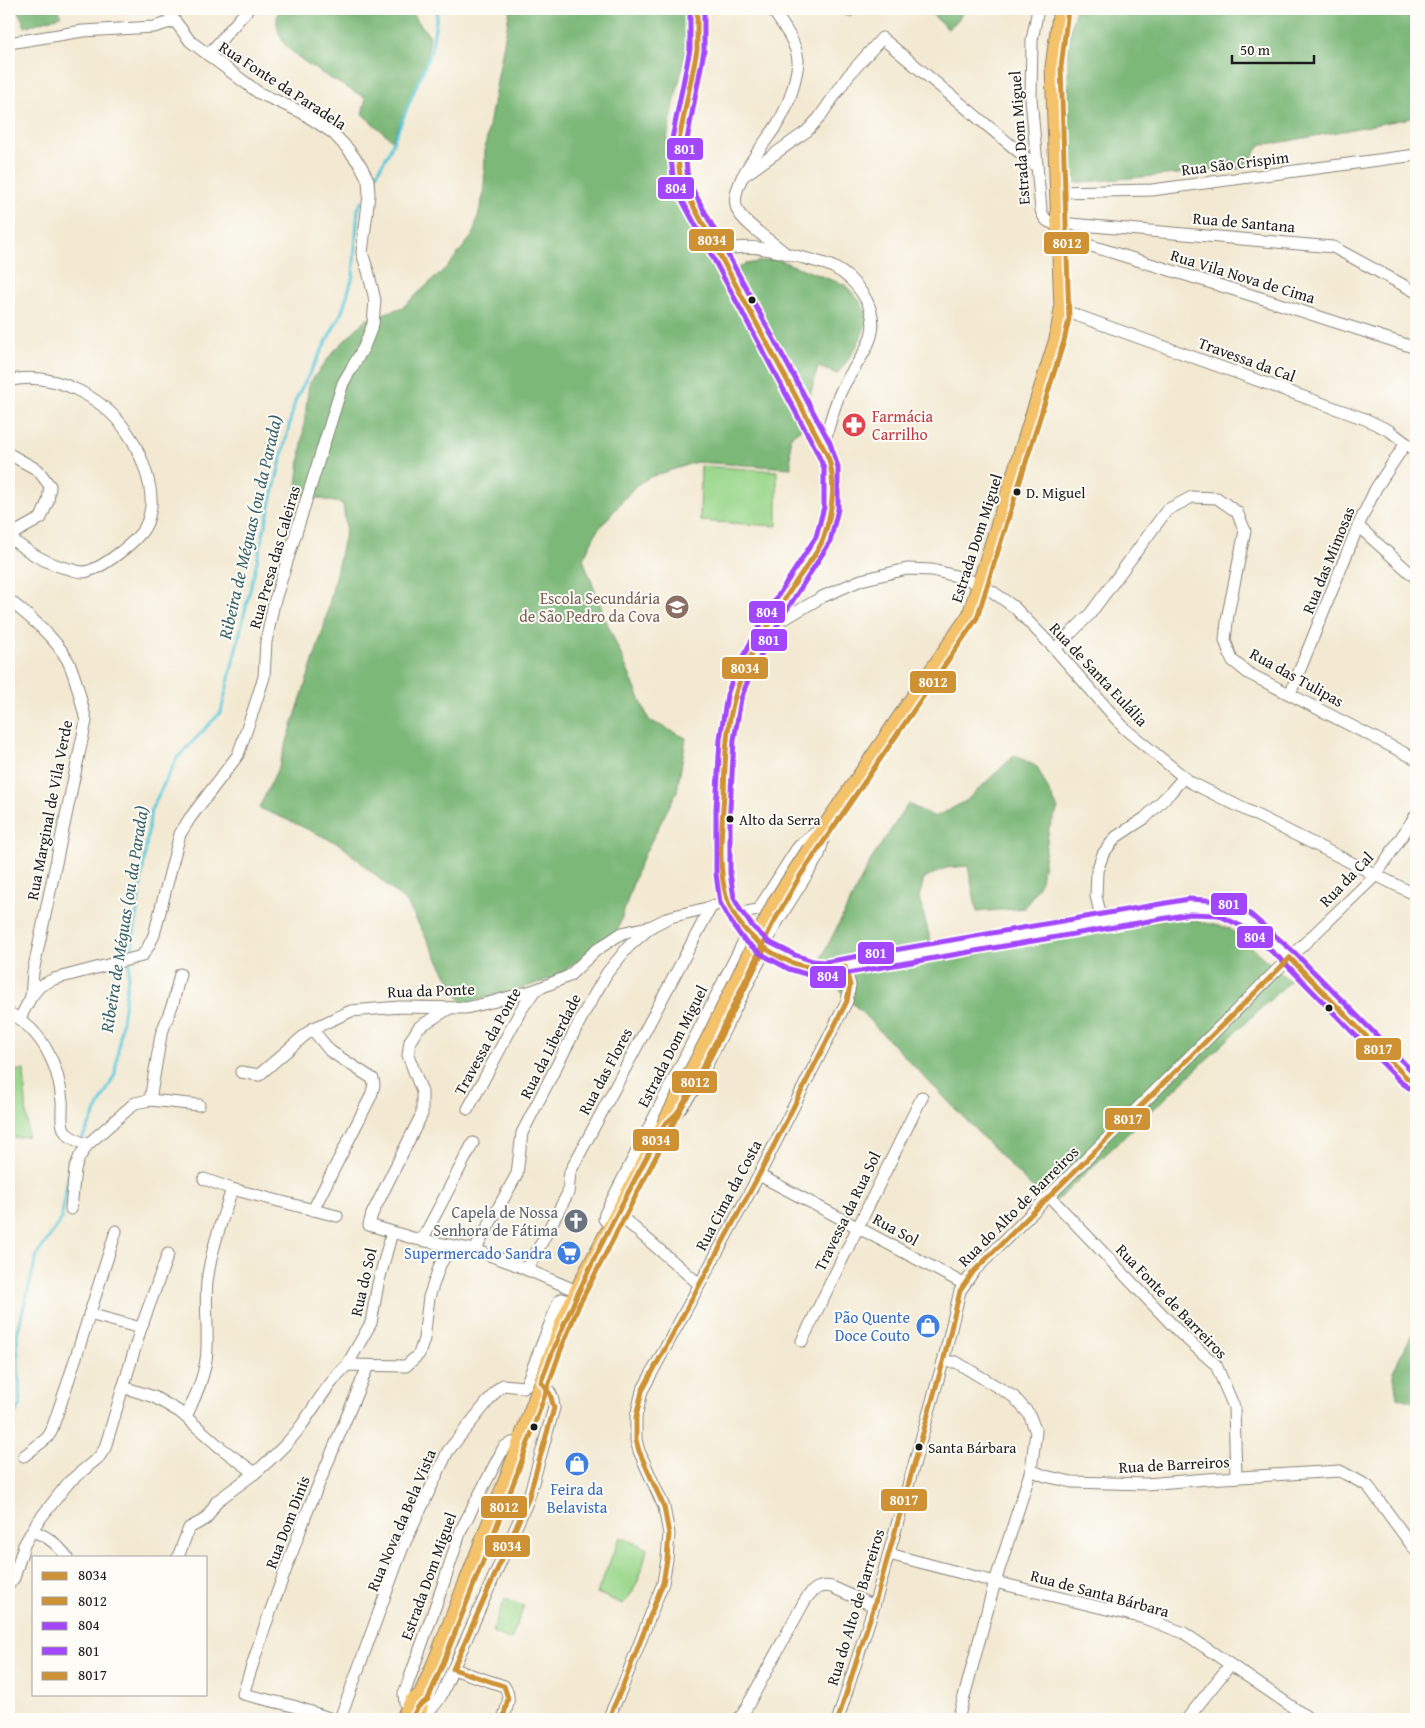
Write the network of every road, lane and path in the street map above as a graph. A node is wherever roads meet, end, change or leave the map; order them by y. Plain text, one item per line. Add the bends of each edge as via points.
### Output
1 (166, 9) edge
2 (248, 9) edge
3 (697, 9) edge
4 (772, 9) edge
5 (1038, 9) edge
6 (1060, 9) edge
7 (174, 21) junction
8 (9, 43) edge
9 (208, 55) junction
10 (1416, 155) edge
11 (1037, 167) junction
12 (742, 177) junction
13 (368, 180) joint
14 (1057, 192) junction
15 (1059, 228) junction
16 (718, 253) junction
17 (786, 254) junction
18 (1416, 292) edge
19 (1062, 310) junction
20 (1416, 348) edge
21 (11, 380) dead end
22 (1406, 443) junction
23 (823, 447) junction
24 (1416, 451) edge
25 (9, 454) edge
26 (1358, 526) junction
27 (9, 536) edge
28 (1416, 578) edge
29 (981, 585) junction
30 (9, 600) edge
31 (775, 615) junction
32 (1055, 649) junction
33 (1290, 694) junction
34 (1416, 760) edge
35 (1184, 777) junction
36 (1416, 814) edge
37 (828, 824) junction
38 (1376, 875) junction
39 (1416, 895) edge
40 (730, 905) junction
41 (710, 906) junction
42 (758, 910) junction
43 (1102, 921) junction
44 (652, 926) junction
45 (750, 934) junction
46 (765, 948) junction
47 (1290, 958) junction
48 (845, 967) junction
49 (180, 974) dead end
50 (535, 990) junction
51 (31, 997) junction
52 (450, 1008) junction
53 (9, 1013) edge
54 (20, 1018) junction
55 (312, 1028) junction
56 (241, 1072) dead end
57 (1416, 1084) edge
58 (922, 1097) dead end
59 (150, 1100) junction
60 (199, 1106) dead end
61 (468, 1109) dead end
62 (664, 1125) junction
63 (83, 1143) junction
64 (473, 1143) dead end
65 (759, 1175) junction
66 (204, 1179) dead end
67 (232, 1189) junction
68 (1049, 1196) junction
69 (70, 1210) dead end
70 (312, 1210) junction
71 (337, 1216) dead end
72 (614, 1220) junction
73 (857, 1226) junction
74 (116, 1231) dead end
75 (392, 1232) junction
76 (422, 1240) junction
77 (451, 1246) junction
78 (475, 1250) junction
79 (168, 1254) dead end
80 (527, 1270) junction
81 (699, 1284) junction
82 (964, 1284) junction
83 (575, 1297) junction
84 (89, 1314) junction
85 (141, 1328) junction
86 (802, 1340) dead end
87 (943, 1362) junction
88 (347, 1364) junction
89 (368, 1366) junction
90 (541, 1382) junction
91 (123, 1388) junction
92 (186, 1417) junction
93 (520, 1442) junction
94 (24, 1456) dead end
95 (1031, 1470) junction
96 (254, 1473) junction
97 (1236, 1477) junction
98 (32, 1531) junction
99 (1416, 1550) edge
100 (888, 1554) junction
101 (66, 1556) edge
102 (178, 1556) edge
103 (995, 1582) junction
104 (9, 1584) edge
105 (874, 1606) junction
106 (1230, 1665) junction
107 (453, 1669) junction
108 (411, 1716) edge
109 (332, 1719) edge
110 (340, 1719) edge
111 (503, 1719) edge
112 (608, 1719) edge
113 (738, 1719) edge
114 (838, 1719) edge
115 (958, 1719) edge
116 (1187, 1719) edge
117 (1310, 1719) edge

1 - 7 street, Rua Fonte da Paradela
2 - 9 street
3 - 16 street via 697,50 677,150 681,183
4 - 12 street via 794,45 798,61 793,91 782,117
5 - 11 street, Estrada Dom Miguel via 1032,40 1030,98
6 - 14 main road, Estrada Dom Miguel via 1053,67
7 - 8 street
7 - 9 street, Rua Fonte da Paradela via 190,41
9 - 13 street, Rua Fonte da Paradela via 259,92 301,112 332,133 357,160
10 - 14 street, Rua São Crispim via 1152,190
11 - 12 street via 882,38 848,76 807,131
11 - 15 street, Estrada Dom Miguel via 1044,219
12 - 17 street via 736,195 736,209 744,220
13 - 51 street, Rua Presa das Caleiras via 362,253 375,300 373,324 343,383 325,437 274,603 266,642 264,677 238,755 180,834 154,935 142,956 54,979 40,986
14 - 15 main road, Estrada Dom Miguel
15 - 18 street, Rua de Santana via 1333,247
15 - 19 main road, Estrada Dom Miguel
15 - 20 street, Rua Vila Nova de Cima
16 - 17 street via 754,248
16 - 23 street
17 - 23 street via 834,268 855,284 867,299 872,314 872,331 864,353 841,390
19 - 22 street, Travessa da Cal via 1365,419
19 - 29 main road, Estrada Dom Miguel via 1057,339
21 - 27 street via 44,379 64,385 87,394 110,411 132,438 147,472 152,500 146,525 129,545 105,563 84,572 39,558
22 - 24 street, Travessa da Cal
22 - 26 street, Rua das Mimosas via 1376,488
23 - 31 street via 831,468 831,508 823,540
25 - 27 street via 38,470 50,486 41,518
26 - 28 street
26 - 33 street, Rua das Mimosas
29 - 31 street, Rua de Santa Eulália via 932,570 907,569 861,580 786,618
29 - 32 street, Rua de Santa Eulália via 1014,607
29 - 37 main road, Estrada Dom Miguel via 966,623
30 - 51 street, Rua Marginal de Vila Verde via 50,636 68,661 86,721 33,972
31 - 40 street via 743,672 732,706 723,809 723,874
32 - 33 street, Rua das Tulipas via 1090,614 1167,510 1192,497 1217,498 1238,512 1245,531 1225,640 1232,660 1248,673
32 - 35 street, Rua de Santa Eulália via 1125,729
33 - 34 street, Rua das Tulipas
35 - 38 street, Rua de Santa Eulália
35 - 43 street via 1145,818 1116,837 1103,854 1097,871 1096,896
36 - 38 street, Rua da Cal
37 - 42 street, Estrada Dom Miguel via 801,844
37 - 46 street, Estrada Dom Miguel via 819,854 774,927
37 - 62 main road, Estrada Dom Miguel, bridge via 776,901
38 - 39 street, Rua de Santa Eulália
38 - 47 street, Rua da Cal
40 - 41 street
40 - 42 street via 741,913
40 - 45 street
41 - 44 street, Rua da Liberdade via 670,917
41 - 80 street, Rua das Flores via 570,1172 568,1193
42 - 45 street, Estrada Dom Miguel
43 - 47 street via 1190,906 1220,908 1245,920
43 - 48 street
44 - 50 street, Rua da Ponte via 622,933 595,951 569,976
44 - 78 street, Rua da Liberdade via 629,946 607,973 584,1013 522,1133 517,1174
45 - 46 street
45 - 72 street, Estrada Dom Miguel via 605,1214 604,1219
46 - 48 street via 811,968
46 - 62 street, Estrada Dom Miguel via 694,1090
47 - 57 street via 1406,1078
47 - 68 street, Rua do Alto de Barreiros
48 - 65 street, Rua Cima da Costa via 850,985 847,1001
49 - 59 street via 161,1035
50 - 52 street, Rua da Ponte via 466,1008
50 - 61 street, Travessa da Ponte
51 - 54 street, Rua Marginal de Vila Verde
52 - 55 street, Rua da Ponte via 400,1007 351,1011
52 - 75 street via 420,1027 410,1041 408,1056 422,1092 422,1114 369,1225
53 - 54 street
54 - 63 street via 38,1035 52,1058 59,1078 62,1125 68,1134
55 - 56 street, Rua da Ponte via 259,1074
55 - 70 street via 330,1051 373,1079 374,1085
58 - 73 street, Travessa da Rua Sol
59 - 60 street
59 - 63 street via 135,1103
62 - 72 main road, Estrada Dom Miguel
63 - 69 street via 75,1169
64 - 76 street
65 - 73 street, Rua Sol
65 - 81 street, Rua Cima da Costa
66 - 67 street
67 - 70 street
67 - 92 street via 212,1250 205,1368
68 - 82 street, Rua do Alto de Barreiros
68 - 97 street, Rua Fonte de Barreiros via 1181,1334 1216,1365 1234,1407
70 - 71 street
72 - 81 street
72 - 83 main road, Estrada Dom Miguel
73 - 82 street, Rua Sol
73 - 86 street, Travessa da Rua Sol
74 - 84 street
75 - 76 street
75 - 88 street, Rua do Sol via 371,1322
76 - 77 street
77 - 78 street
77 - 89 street via 440,1265 429,1297 424,1340 419,1354 406,1366
78 - 80 street
79 - 85 street
80 - 83 street
81 - 112 street, Rua Cima da Costa via 642,1391 636,1416 639,1452 664,1507 669,1534 667,1559 663,1583
82 - 87 street, Rua do Alto de Barreiros
83 - 90 main road, Estrada Dom Miguel
83 - 110 street, Rua Nova da Bela Vista via 559,1301 526,1385 503,1385 497,1390 448,1451 402,1549
84 - 85 street
84 - 94 street via 51,1432
85 - 91 street
87 - 95 street via 956,1362 1014,1397 1029,1414 1036,1432
87 - 100 street, Rua do Alto de Barreiros
88 - 89 street
88 - 96 street, Rua do Sol via 334,1377 300,1427
89 - 109 street, Rua Dom Dinis via 305,1517 243,1694
90 - 93 main road, Estrada Dom Miguel
90 - 107 street via 553,1398 554,1408 528,1500
91 - 92 street via 154,1397
91 - 98 street via 105,1448 70,1482
92 - 96 street
93 - 108 main road, Estrada Dom Miguel via 446,1636 421,1695 412,1702
93 - 108 street, Estrada Dom Miguel via 504,1447 460,1530 404,1694
95 - 97 street, Rua de Barreiros via 1072,1482 1146,1484
95 - 103 street
96 - 102 street, Rua do Sol via 217,1501 206,1520 190,1528
97 - 99 street, Rua de Barreiros via 1340,1471 1368,1486
98 - 101 street via 56,1543
98 - 104 street
100 - 103 street, Rua de Santa Bárbara
100 - 105 street, Rua do Alto de Barreiros
103 - 106 street, Rua de Santa Bárbara via 1144,1618 1184,1633
103 - 115 street
105 - 113 street via 832,1587 813,1590
105 - 114 street, Rua do Alto de Barreiros
106 - 116 street
106 - 117 street, Rua de Santa Bárbara
107 - 108 street via 436,1705
107 - 111 street via 504,1686 509,1699

